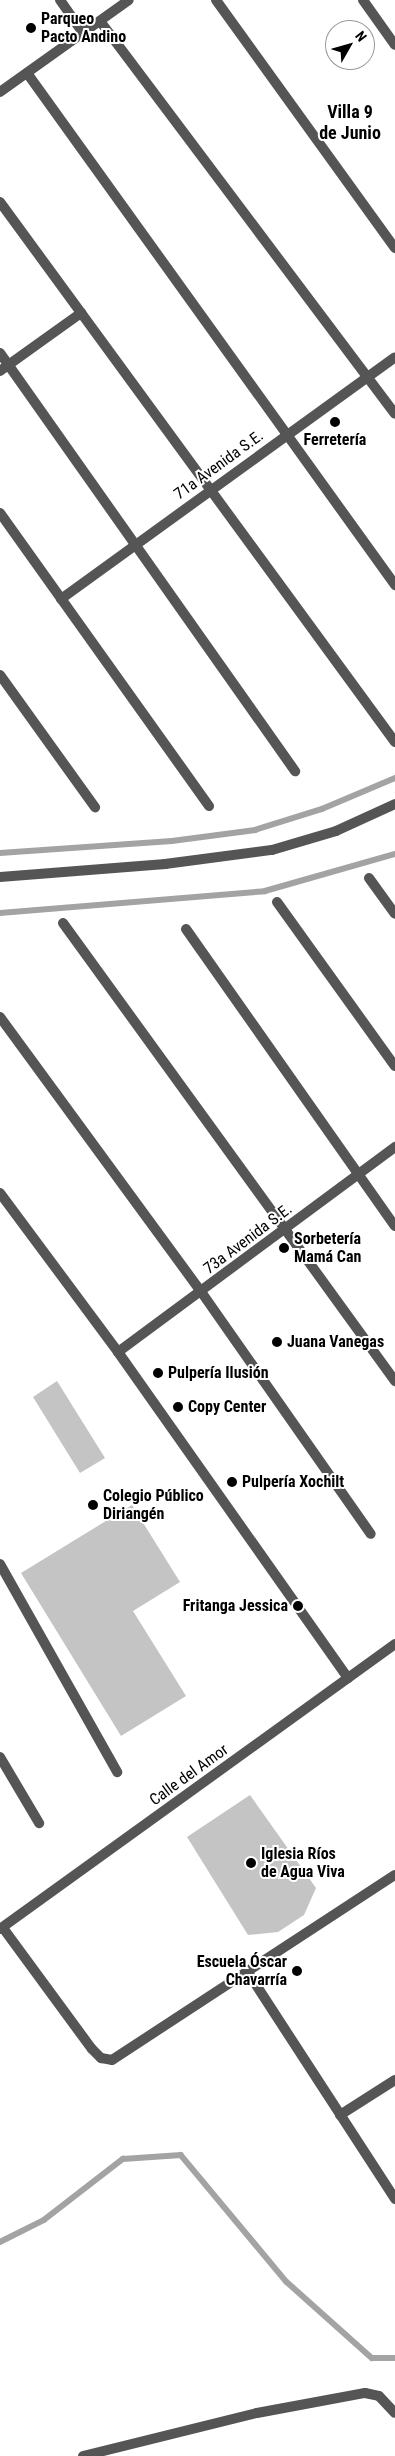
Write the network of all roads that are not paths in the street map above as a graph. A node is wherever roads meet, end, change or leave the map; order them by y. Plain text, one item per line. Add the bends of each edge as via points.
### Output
1 (60, 0) edge
2 (129, 0) edge
3 (216, 0) edge
4 (363, 0) edge
5 (100, 21) junction
6 (83, 33) junction
7 (395, 45) edge
8 (27, 73) junction
9 (0, 92) edge
10 (0, 202) edge
11 (395, 248) edge
12 (81, 313) junction
13 (0, 353) edge
14 (395, 357) edge
15 (4, 368) edge
16 (368, 376) junction
17 (395, 414) edge
18 (287, 435) junction
19 (210, 489) junction
20 (0, 514) edge
21 (135, 544) junction
22 (395, 585) edge
23 (61, 599) junction
24 (0, 675) edge
25 (395, 742) edge
26 (295, 771) dead end
27 (395, 804) edge
28 (210, 806) dead end
29 (95, 807) dead end
30 (0, 877) edge
31 (369, 878) dead end
32 (277, 902) dead end
33 (395, 914) edge
34 (63, 923) dead end
35 (186, 929) dead end
36 (0, 1017) edge
37 (395, 1066) edge
38 (395, 1147) edge
39 (359, 1174) junction
40 (0, 1193) edge
41 (395, 1226) edge
42 (286, 1229) junction
43 (202, 1293) junction
44 (118, 1352) junction
45 (395, 1381) edge
46 (371, 1534) dead end
47 (0, 1564) edge
48 (395, 1644) edge
49 (348, 1678) junction
50 (0, 1757) edge
51 (116, 1772) dead end
52 (39, 1823) dead end
53 (395, 1875) edge
54 (2, 1929) edge
55 (247, 1971) junction
56 (395, 2080) edge
57 (340, 2115) junction
58 (395, 2199) edge
59 (395, 2413) edge
60 (83, 2456) edge

1 - 6 street
2 - 5 street
3 - 11 street
4 - 7 street
5 - 6 street
5 - 16 street
6 - 8 street
8 - 9 street
8 - 18 street
10 - 12 street
12 - 15 street
12 - 19 street
13 - 15 street
14 - 16 street, 71a Avenida S.E.
15 - 21 street
16 - 17 street
16 - 18 street, 71a Avenida S.E.
18 - 19 street, 71a Avenida S.E.
18 - 22 street
19 - 21 street, 71a Avenida S.E.
19 - 25 street
20 - 23 street
21 - 23 street, 71a Avenida S.E.
21 - 26 street
23 - 28 street
24 - 29 street
27 - 30 street via 336,831 272,850 164,864
31 - 33 street
32 - 37 street
34 - 42 street
35 - 39 street
36 - 43 street
38 - 39 street, 73a Avenida S.E.
39 - 41 street
39 - 42 street, 73a Avenida S.E.
40 - 44 street
42 - 43 street, 73a Avenida S.E.
42 - 45 street
43 - 44 street, 73a Avenida S.E.
43 - 46 street
44 - 49 street
47 - 51 street
48 - 49 street, Calle del Amor
49 - 54 street, Calle del Amor
50 - 52 street
53 - 55 street
54 - 55 street via 101,2058 112,2060
55 - 57 street
56 - 57 street
57 - 58 street
59 - 60 street via 379,2396 365,2393 257,2412

